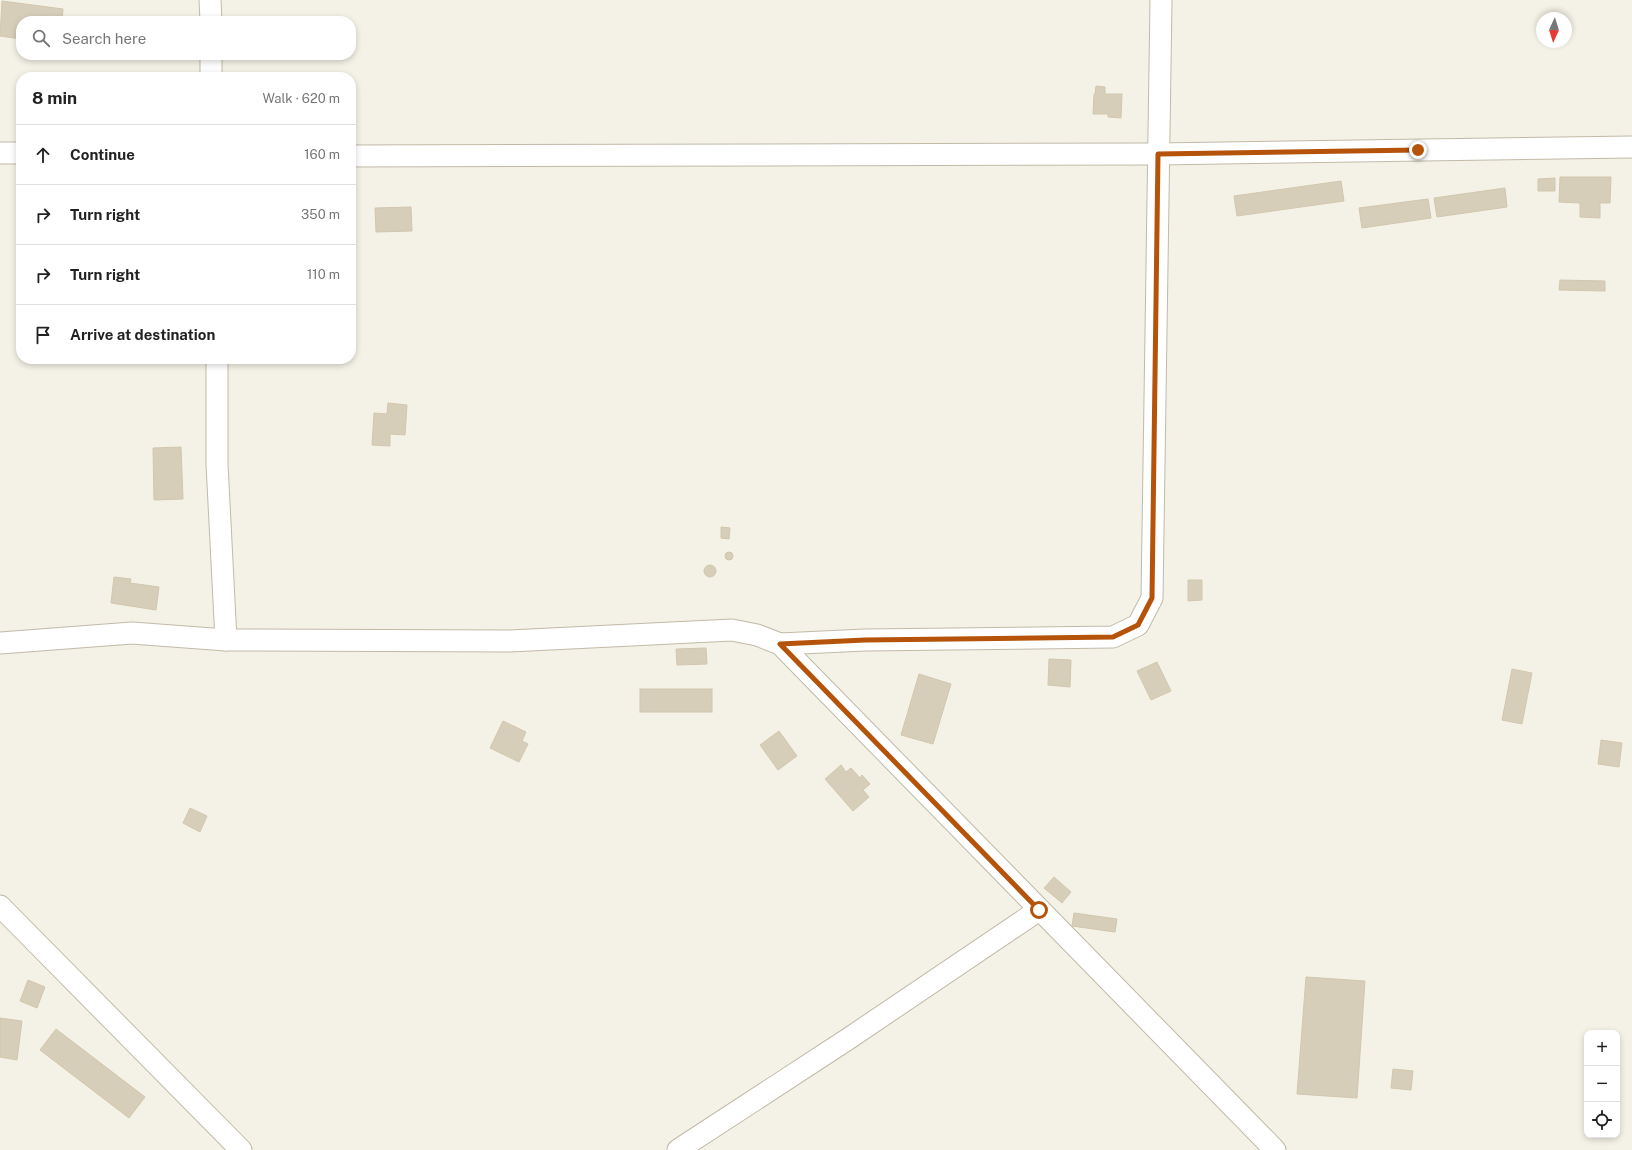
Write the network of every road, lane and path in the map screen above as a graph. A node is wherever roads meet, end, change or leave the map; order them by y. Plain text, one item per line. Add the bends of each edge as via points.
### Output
1 (210, 0) edge
2 (1162, 0) edge
3 (210, 16) edge
4 (211, 60) edge
5 (211, 72) edge
6 (1632, 147) edge
7 (0, 153) edge
8 (16, 153) edge
9 (1158, 154) junction
10 (356, 156) edge
11 (217, 364) edge
12 (226, 640) junction
13 (0, 643) edge
14 (780, 644) junction
15 (0, 906) edge
16 (1039, 910) junction
17 (241, 1150) edge
18 (678, 1150) edge
19 (1275, 1150) edge

1 - 3 street
2 - 9 street
4 - 5 street
6 - 9 street
7 - 8 street
9 - 10 street
9 - 14 street via 1152,598 1138,625 1113,637 865,640
11 - 12 street via 217,464
12 - 13 street via 132,633
12 - 14 street via 510,641 732,630 757,635
14 - 16 street
15 - 17 street
16 - 18 street
16 - 19 street

